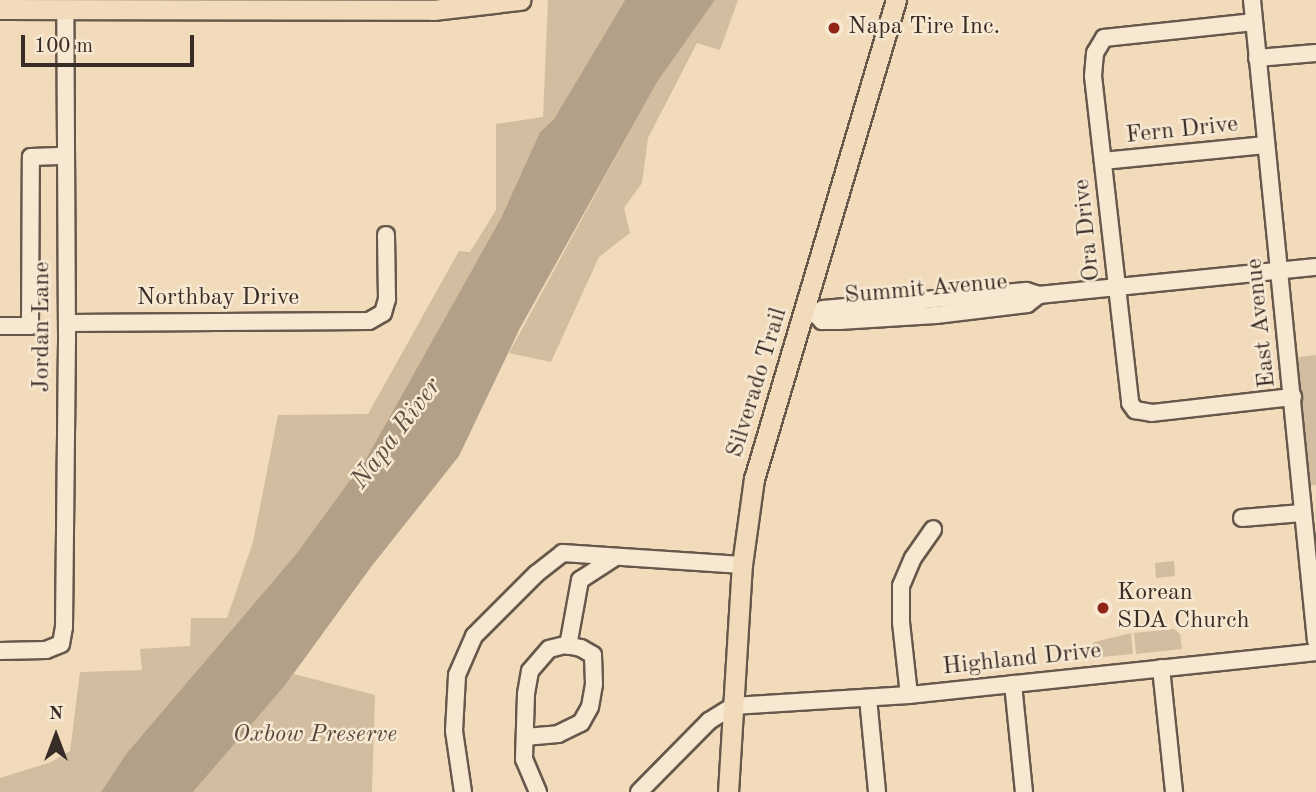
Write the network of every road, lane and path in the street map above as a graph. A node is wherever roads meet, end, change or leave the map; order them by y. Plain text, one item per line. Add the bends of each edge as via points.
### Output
1 (520, 0) edge
2 (1252, 0) edge
3 (193, 4) edge
4 (892, 5) edge
5 (0, 9) edge
6 (65, 9) junction
7 (1254, 22) junction
8 (1316, 53) edge
9 (1257, 58) junction
10 (1265, 145) junction
11 (66, 156) junction
12 (1103, 161) junction
13 (386, 235) dead end
14 (1316, 267) edge
15 (1280, 270) junction
16 (1117, 288) junction
17 (811, 314) junction
18 (67, 323) junction
19 (0, 326) edge
20 (1293, 397) junction
21 (1303, 513) junction
22 (1242, 518) dead end
23 (933, 529) dead end
24 (614, 558) junction
25 (742, 565) junction
26 (1316, 641) edge
27 (568, 646) junction
28 (0, 651) edge
29 (1316, 652) edge
30 (1161, 668) junction
31 (1013, 684) junction
32 (909, 695) junction
33 (868, 698) junction
34 (733, 706) junction
35 (524, 737) junction
36 (463, 792) edge
37 (538, 792) edge
38 (639, 792) edge
39 (728, 792) edge
40 (877, 792) edge
41 (1024, 792) edge
42 (1174, 792) edge

1 - 3 main road via 433,10
2 - 7 street, East Avenue
3 - 6 main road
4 - 17 main road, Silverado Trail
5 - 6 main road
6 - 11 street, Jordan Lane
7 - 9 street, East Avenue
7 - 12 street, Ora Drive via 1104,38 1095,53 1093,76
8 - 9 street
9 - 10 street, East Avenue
10 - 12 street, Fern Drive
10 - 15 street, East Avenue
11 - 18 street, Jordan Lane
11 - 19 street via 31,157 30,326
12 - 16 street, Ora Drive
13 - 18 street, Northbay Drive via 387,299 383,313 369,321
14 - 15 street, Summit Avenue
15 - 16 street, Summit Avenue
15 - 20 street, East Avenue
16 - 17 street, Summit Avenue via 1040,296 1026,291 823,309
16 - 20 street, Ora Drive via 1127,396 1135,410 1152,413
17 - 25 main road, Silverado Trail via 754,480
18 - 28 street, Jordan Lane via 61,644 46,650
20 - 21 street, East Avenue
21 - 22 street
21 - 26 street, East Avenue
23 - 32 street via 901,586
24 - 25 street
24 - 27 street via 580,580
24 - 36 street via 563,553 474,636 457,675 453,731
25 - 34 main road, Silverado Trail
27 - 35 street via 550,649 530,671
27 - 35 street via 593,655 590,707 581,723 558,734
29 - 30 street, Highland Drive
30 - 31 street, Highland Drive
30 - 42 street
31 - 32 street, Highland Drive
31 - 41 street
32 - 33 street, Highland Drive
33 - 34 street, Highland Drive
33 - 40 street
34 - 38 street via 709,721
34 - 39 main road, Silverado Trail
35 - 37 street via 524,759

